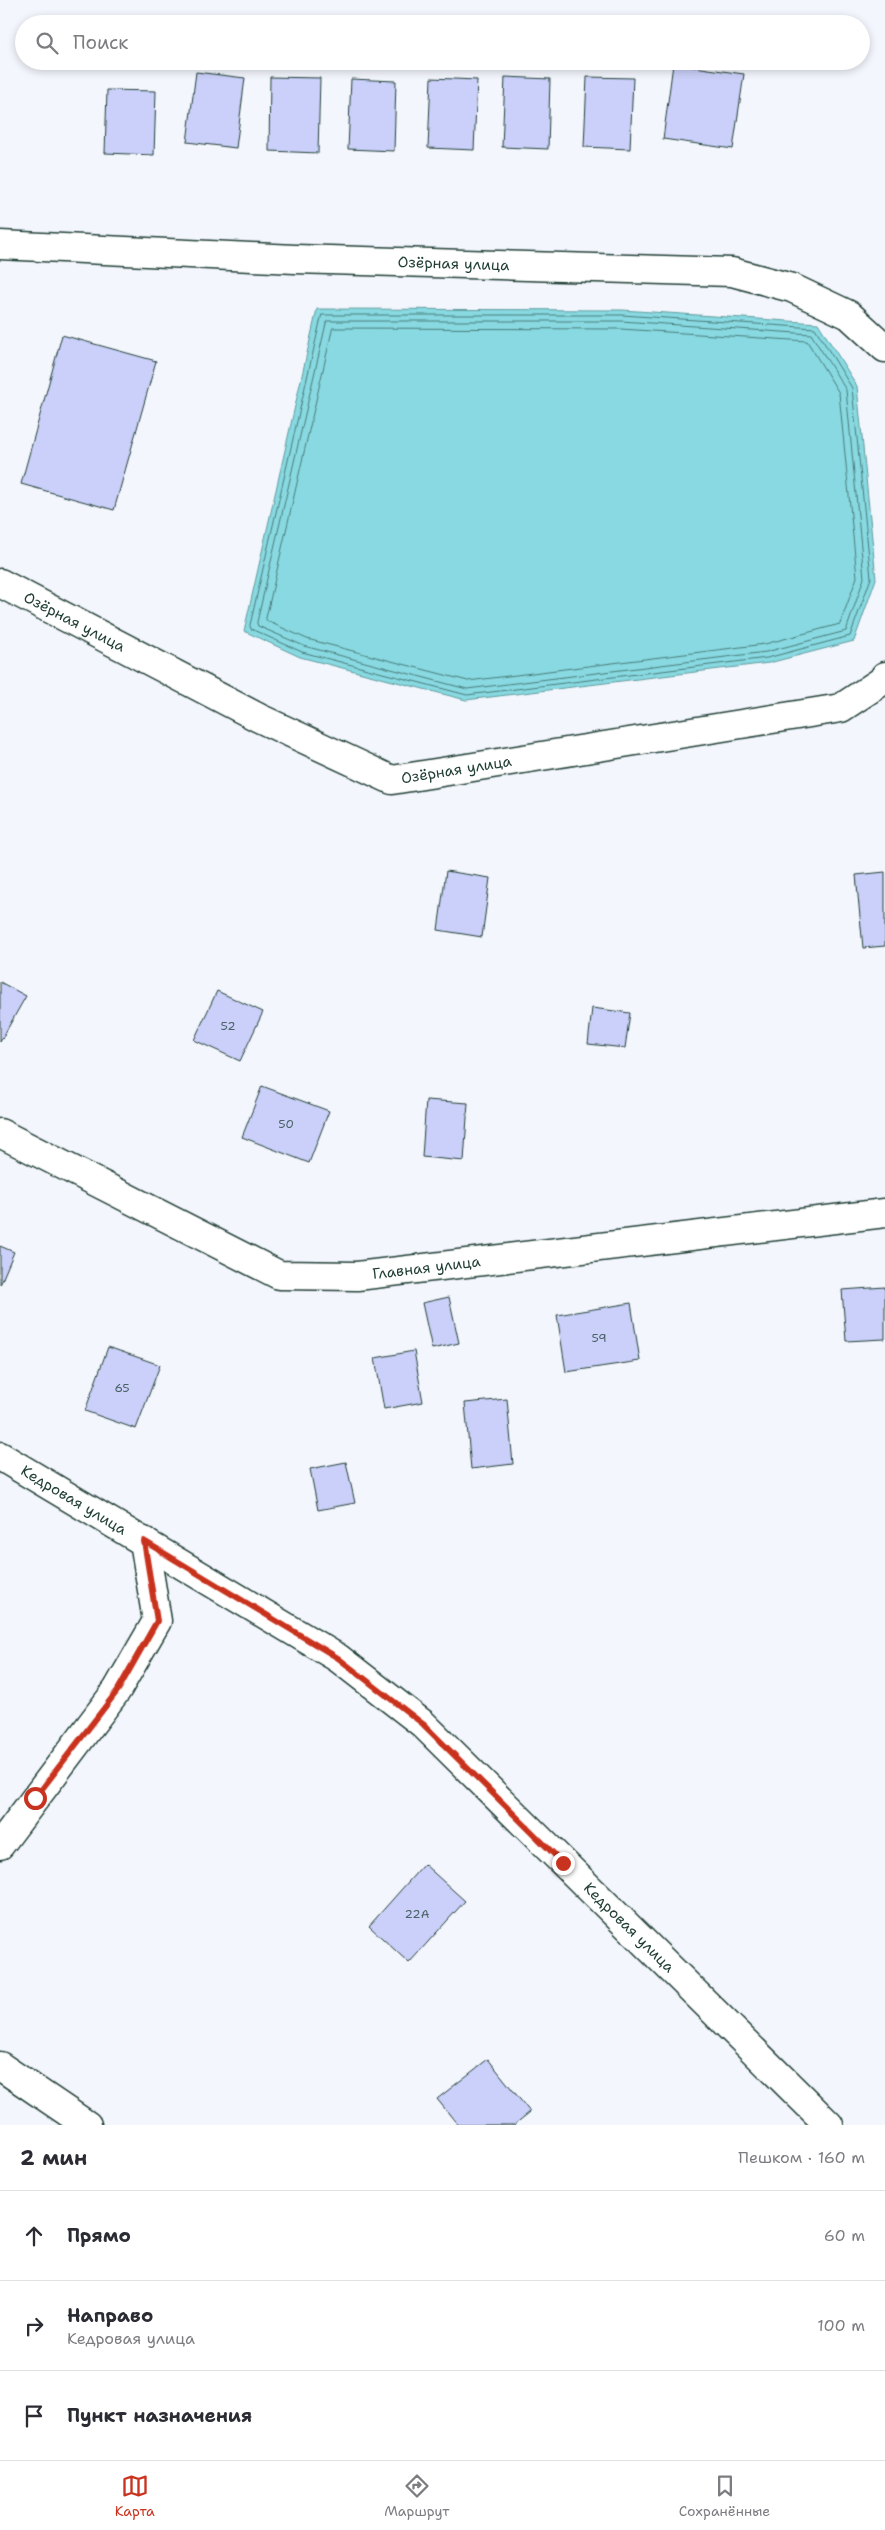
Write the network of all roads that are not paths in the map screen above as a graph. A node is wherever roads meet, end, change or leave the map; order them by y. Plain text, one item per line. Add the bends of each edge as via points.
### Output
1 (0, 245) edge
2 (885, 348) edge
3 (0, 583) edge
4 (885, 676) edge
5 (0, 1133) edge
6 (885, 1214) edge
7 (0, 1456) edge
8 (144, 1541) junction
9 (0, 1845) edge
10 (0, 2066) edge
11 (87, 2125) edge
12 (829, 2125) edge

1 - 2 lane, Озёрная улица via 305,260 732,272 792,288 849,316
3 - 4 lane, Озёрная улица via 259,718 392,780 840,708
5 - 6 lane, Главная улица via 279,1276 357,1276
7 - 8 lane, Кедровая улица
8 - 9 lane via 157,1621 118,1690
8 - 12 lane, Кедровая улица via 338,1658 423,1724
10 - 11 lane

